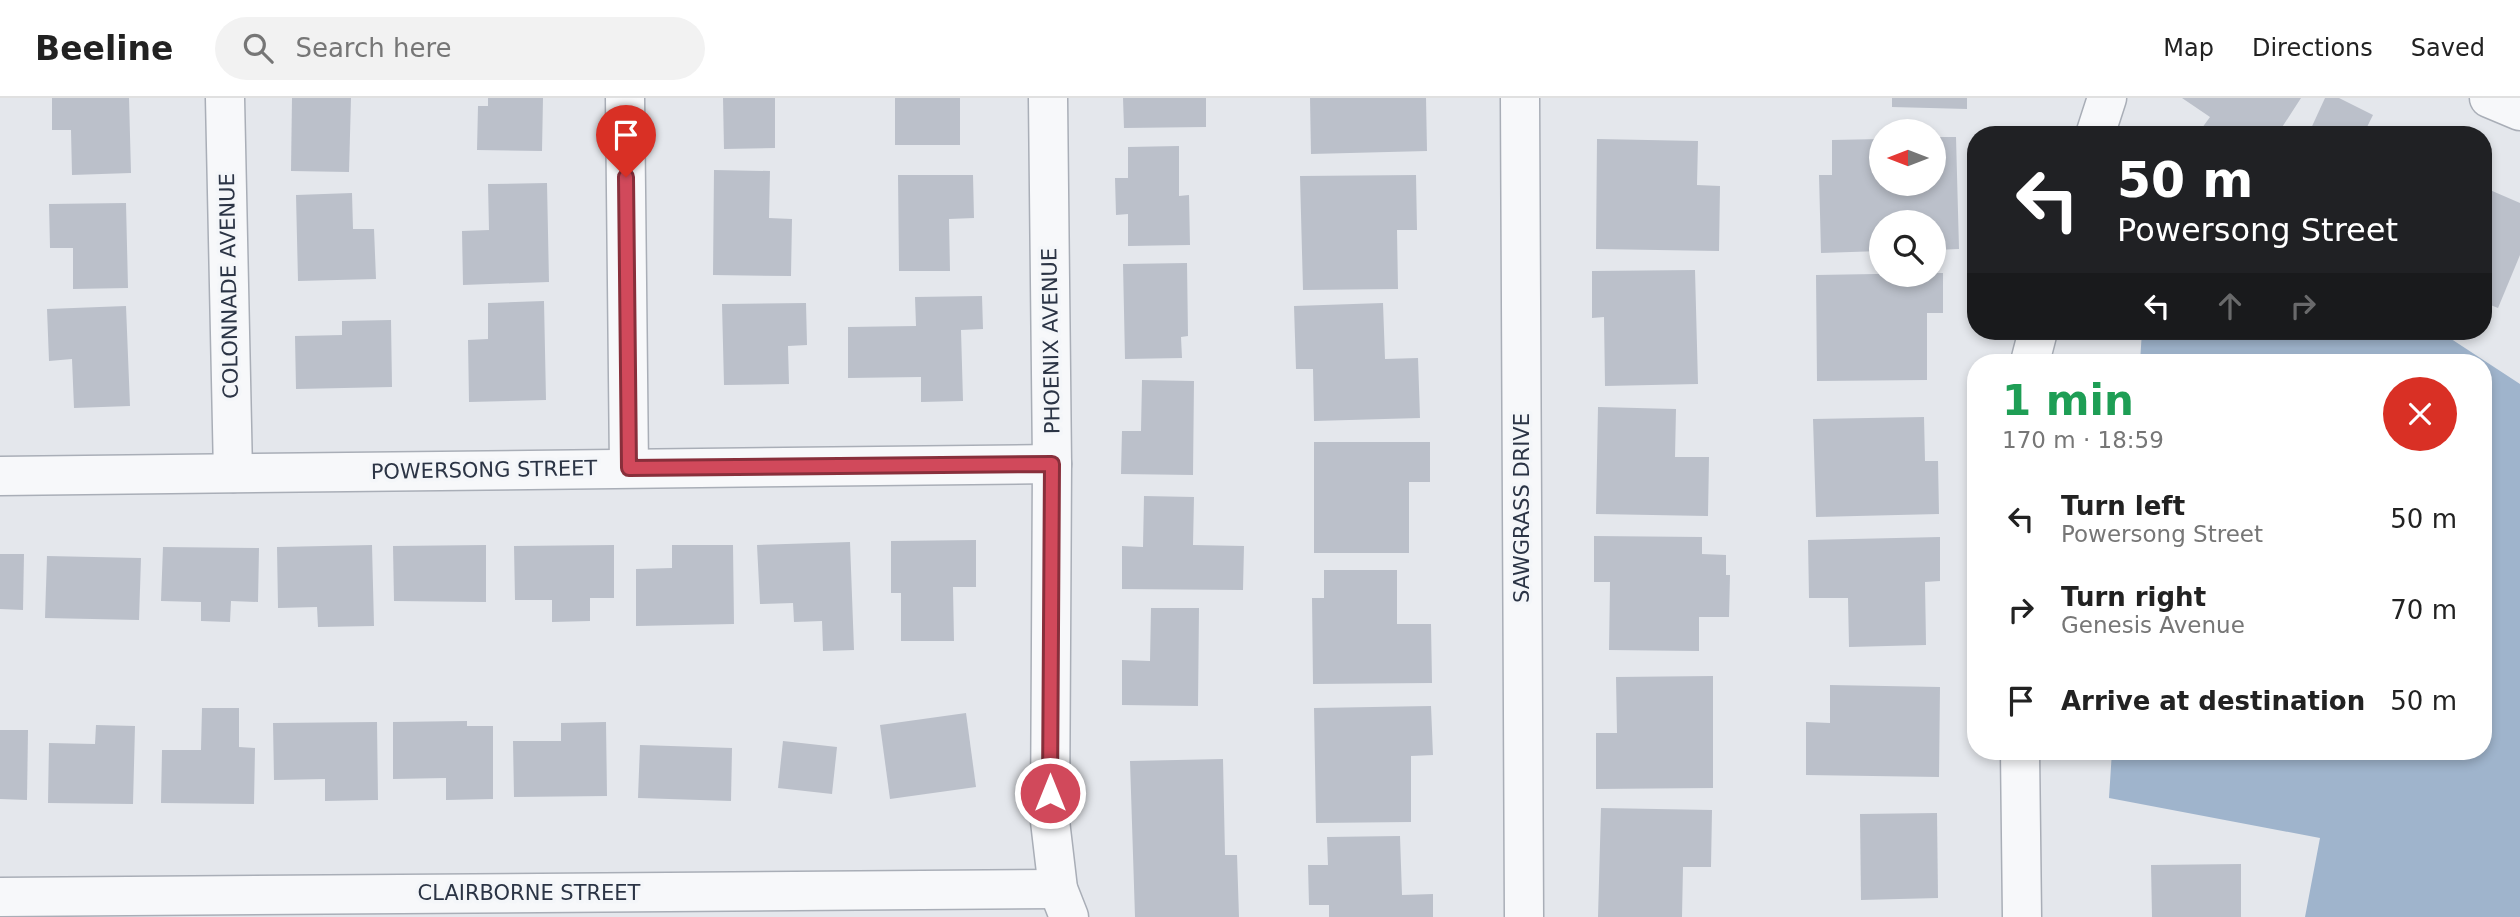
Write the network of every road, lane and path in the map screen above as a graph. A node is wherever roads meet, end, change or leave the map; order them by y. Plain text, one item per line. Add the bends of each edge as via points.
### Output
1 (225, 98) edge
2 (625, 98) edge
3 (1048, 98) edge
4 (1520, 98) edge
5 (2107, 98) edge
6 (2489, 98) edge
7 (2520, 111) edge
8 (2098, 126) edge
9 (1052, 464) junction
10 (629, 468) junction
11 (233, 473) junction
12 (0, 476) edge
13 (2020, 760) edge
14 (0, 897) edge
15 (1064, 903) edge
16 (1524, 917) edge
17 (2022, 917) edge

1 - 11 street, COLONNADE AVENUE
2 - 10 street
3 - 9 street, PHOENIX AVENUE
4 - 16 street, SAWGRASS DRIVE
5 - 8 street
6 - 7 street
9 - 10 street, POWERSONG STREET
9 - 15 street, PHOENIX AVENUE via 1050,821
10 - 11 street, POWERSONG STREET
11 - 12 street, POWERSONG STREET
13 - 17 street
14 - 15 street, CLAIRBORNE STREET

